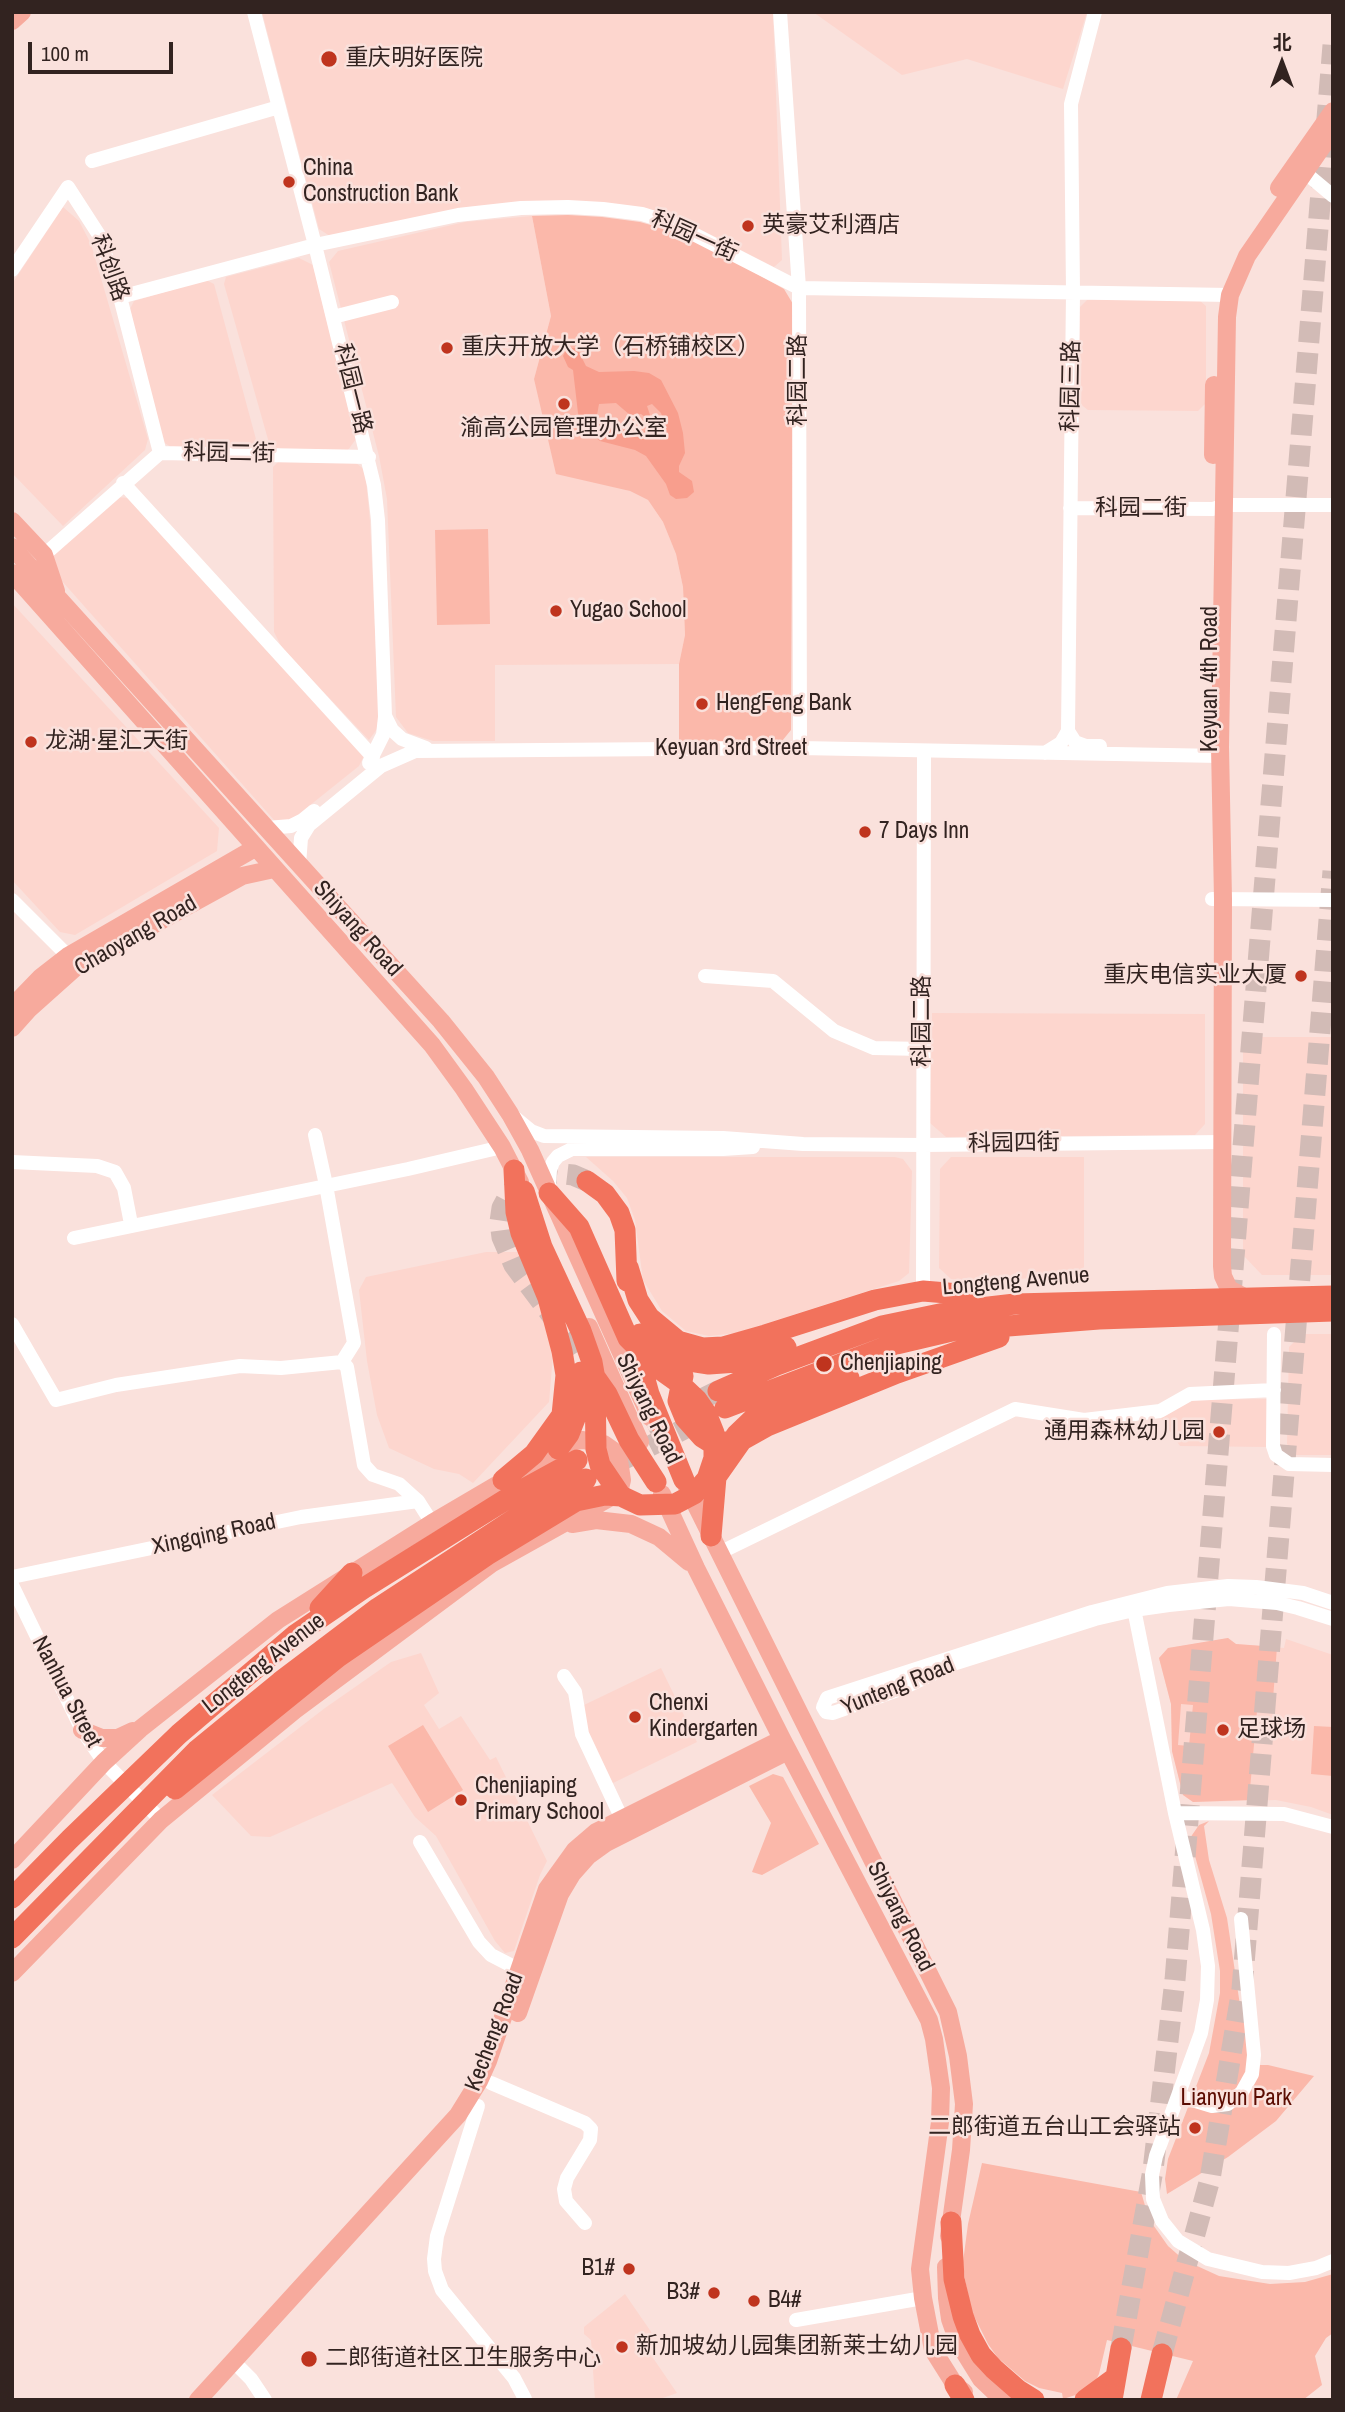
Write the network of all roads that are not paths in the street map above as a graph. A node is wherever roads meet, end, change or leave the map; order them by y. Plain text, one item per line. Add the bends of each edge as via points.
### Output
1 (22, 12) edge
2 (254, 12) edge
3 (780, 12) edge
4 (1096, 12) edge
5 (12, 21) edge
6 (279, 107) junction
7 (1333, 111) edge
8 (1333, 131) edge
9 (92, 161) dead end
10 (1300, 168) junction
11 (1333, 196) edge
12 (315, 245) junction
13 (12, 271) edge
14 (799, 288) junction
15 (1073, 292) junction
16 (1225, 294) junction
17 (120, 297) junction
18 (392, 302) dead end
19 (333, 317) junction
20 (160, 453) junction
21 (369, 457) junction
22 (123, 484) junction
23 (1333, 505) edge
24 (1070, 508) junction
25 (1220, 509) junction
26 (1333, 514) edge
27 (12, 521) edge
28 (12, 547) edge
29 (44, 555) junction
30 (12, 573) edge
31 (60, 601) junction
32 (385, 716) junction
33 (1068, 731) junction
34 (800, 748) junction
35 (431, 749) junction
36 (924, 751) junction
37 (1215, 752) junction
38 (1045, 753) junction
39 (373, 757) junction
40 (267, 828) junction
41 (255, 848) junction
42 (299, 865) junction
43 (274, 869) junction
44 (202, 889) junction
45 (1218, 899) junction
46 (12, 900) edge
47 (1333, 900) edge
48 (68, 956) junction
49 (705, 976) dead end
50 (12, 1007) edge
51 (12, 1028) edge
52 (923, 1049) junction
53 (510, 1114) junction
54 (315, 1135) dead end
55 (1218, 1142) junction
56 (803, 1144) junction
57 (923, 1145) junction
58 (502, 1147) junction
59 (12, 1162) edge
60 (514, 1170) junction
61 (587, 1181) tunnel mouth
62 (326, 1185) junction
63 (524, 1191) junction
64 (549, 1193) junction
65 (131, 1224) junction
66 (74, 1238) dead end
67 (628, 1267) junction
68 (605, 1288) junction
69 (923, 1291) junction
70 (971, 1296) junction
71 (1333, 1296) edge
72 (1161, 1299) junction
73 (1250, 1306) junction
74 (1333, 1311) edge
75 (1291, 1313) junction
76 (1099, 1319) junction
77 (12, 1324) edge
78 (1274, 1334) junction
79 (765, 1335) junction
80 (999, 1337) junction
81 (342, 1362) junction
82 (1274, 1390) junction
83 (742, 1440) junction
84 (574, 1462) junction
85 (1333, 1465) edge
86 (707, 1479) junction
87 (503, 1480) junction
88 (684, 1480) junction
89 (656, 1482) junction
90 (621, 1496) junction
91 (418, 1501) junction
92 (432, 1523) junction
93 (552, 1529) junction
94 (715, 1545) junction
95 (696, 1568) junction
96 (352, 1573) junction
97 (12, 1577) edge
98 (12, 1586) edge
99 (1333, 1603) edge
100 (1133, 1605) junction
101 (1333, 1619) edge
102 (295, 1635) junction
103 (341, 1664) junction
104 (564, 1676) dead end
105 (140, 1728) junction
106 (82, 1730) junction
107 (785, 1745) junction
108 (203, 1756) junction
109 (104, 1762) junction
110 (1175, 1813) junction
111 (622, 1819) junction
112 (161, 1820) junction
113 (1333, 1827) edge
114 (420, 1842) dead end
115 (12, 1860) edge
116 (12, 1898) edge
117 (1241, 1919) dead end
118 (12, 1938) edge
119 (520, 1970) junction
120 (12, 1973) edge
121 (491, 2083) junction
122 (1179, 2096) junction
123 (478, 2106) junction
124 (951, 2222) junction
125 (585, 2223) dead end
126 (1333, 2262) edge
127 (923, 2298) junction
128 (796, 2320) dead end
129 (1121, 2348) tunnel mouth
130 (1162, 2354) tunnel mouth
131 (240, 2368) junction
132 (1115, 2378) junction
133 (960, 2392) edge
134 (1154, 2395) edge
135 (525, 2399) edge
136 (198, 2400) edge
137 (214, 2400) edge
138 (265, 2400) edge
139 (973, 2400) edge
140 (1003, 2400) edge
141 (1034, 2400) edge
142 (1085, 2400) edge
143 (1112, 2400) edge

1 - 5 main road
2 - 6 street, 科园一路
3 - 14 street, 科园二路
4 - 15 street, 科园三路 via 1070,104
6 - 9 street
6 - 12 street, 科园一路
7 - 10 main road, Keyuan 4th Road
8 - 10 main road, Keyuan 4th Road
10 - 11 street
10 - 16 main road, Keyuan 4th Road via 1238,251
12 - 14 street, 科园一街 via 458,215 521,208 603,209 674,224
12 - 17 street, 科园一街
12 - 19 street, 科园一路
13 - 17 street, 科创路 via 68,187 99,235
14 - 15 street, 科园一街
14 - 34 street, 科园二路
15 - 16 street, 科园一街
15 - 24 street, 科园三路
16 - 25 main road, Keyuan 4th Road via 1215,337
17 - 20 street, 科创路
18 - 19 street
19 - 21 street, 科园一路
20 - 21 street, 科园二街
20 - 22 street, 科园二街
21 - 32 street, 科园一路 via 378,520
22 - 29 street, 科园二街
22 - 39 street
23 - 25 street, 科园二街
24 - 25 street, 科园二街
24 - 33 street, 科园三路
25 - 26 street, 科园二街
25 - 37 main road, Keyuan 4th Road
27 - 29 main road
28 - 31 main road, Shiyang Road
29 - 31 main road
30 - 41 main road, Shiyang Road
31 - 40 main road, Shiyang Road
32 - 35 street via 402,739
32 - 39 street
33 - 37 street via 1075,742 1086,746
33 - 38 street via 1061,743
34 - 35 street, Keyuan 3rd Street
34 - 36 street, Keyuan 3rd Street
35 - 42 street, Keyuan 3rd Street via 404,754 381,766 309,825 301,838
36 - 38 street, Keyuan 3rd Street
36 - 52 street, 科园二路
37 - 38 street, Keyuan 3rd Street
37 - 45 main road, Keyuan 4th Road
39 - 40 street via 303,820
40 - 42 main road, Shiyang Road
41 - 43 main road, Shiyang Road
41 - 44 main road, Chaoyang Road
42 - 53 main road, Shiyang Road via 441,1021
43 - 44 main road, Chaoyang Road
43 - 58 main road, Shiyang Road via 432,1045
44 - 48 main road, Chaoyang Road
44 - 51 main road, Chaoyang Road via 76,967
45 - 47 street
45 - 55 main road, Keyuan 4th Road
46 - 48 street
48 - 50 main road, Chaoyang Road
49 - 52 street via 773,981 834,1031 874,1048
52 - 57 street, 科园二路
53 - 56 street, 科园四街 via 544,1136 723,1138
53 - 64 main road, Shiyang Road
54 - 62 street
55 - 57 street, 科园四街
55 - 73 main road, Keyuan 4th Road via 1212,1266 1218,1271 1222,1266 1230,1289
56 - 57 street, 科园四街
56 - 64 street, 科园四街 via 572,1149 553,1162
57 - 69 street, 科园二路
58 - 60 main road, Shiyang Road
58 - 62 street
59 - 65 street via 97,1166 115,1172 124,1188
60 - 63 main road, Shiyang Road
60 - 87 highway via 521,1233 548,1298 566,1375 562,1415 534,1454
61 - 67 highway via 605,1194 619,1213
62 - 65 street
62 - 81 street via 354,1343
63 - 89 main road, Shiyang Road
63 - 90 highway via 542,1247 592,1362 596,1448 600,1465
64 - 68 highway via 579,1227
64 - 88 main road, Shiyang Road via 641,1401
65 - 66 street
67 - 79 highway via 638,1300 649,1317 678,1341 714,1348
67 - 88 highway via 628,1311 639,1365
68 - 70 highway via 653,1347 683,1360 709,1364 771,1353 879,1312
68 - 86 highway via 628,1338 706,1412 714,1433 714,1458
69 - 70 highway
69 - 79 highway via 875,1300
70 - 72 highway via 1092,1290
71 - 73 highway, Longteng Avenue
72 - 73 highway, Longteng Avenue
72 - 76 highway, Longteng Avenue via 1015,1304 882,1326 777,1365 722,1400 888,1346 956,1330
73 - 75 highway, Longteng Avenue
73 - 76 highway, Longteng Avenue
73 - 78 street
74 - 75 highway, Longteng Avenue
75 - 78 street
76 - 80 highway
77 - 81 street via 56,1400 116,1385 240,1366 281,1368
78 - 82 street
79 - 83 highway via 694,1366 684,1375 678,1392 680,1409 702,1437 720,1443
80 - 83 highway via 885,1378
80 - 86 highway via 893,1360 760,1412 728,1444
81 - 91 street via 364,1465 373,1475 399,1484
82 - 85 street via 1276,1455 1289,1464
82 - 94 street via 1190,1394 1160,1410 1084,1420 1015,1409
83 - 94 highway via 716,1477
84 - 87 main road
84 - 89 highway via 569,1434 579,1406 584,1368 607,1394 628,1440
84 - 93 main road via 574,1441 604,1444 619,1460 620,1488
84 - 102 highway, Longteng Avenue via 513,1495
84 - 108 highway, Longteng Avenue via 522,1514 378,1608 280,1682
86 - 90 highway via 694,1494 675,1504 640,1505
87 - 92 main road
88 - 94 main road, Shiyang Road
89 - 95 main road, Shiyang Road
90 - 103 highway via 576,1501 487,1555
91 - 92 street
91 - 97 street, Xingqing Road via 301,1517
92 - 96 main road
93 - 95 main road via 596,1520 631,1524 672,1546
93 - 103 main road
94 - 124 main road, Shiyang Road via 948,2012 964,2104
95 - 107 main road, Shiyang Road
96 - 102 highway
96 - 105 main road via 278,1620
98 - 106 street, Nanhua Street
99 - 100 street, Yunteng Road via 1303,1593 1228,1586 1195,1588
100 - 100 street, Yunteng Road via 827,1698 822,1707 832,1713 901,1689 956,1663
100 - 101 street, Yunteng Road via 1229,1599 1278,1603
100 - 110 street
102 - 116 highway, Longteng Avenue via 179,1734
103 - 108 highway
103 - 112 main road
104 - 111 street via 575,1692 582,1734
105 - 106 main road via 118,1738
105 - 109 main road
106 - 109 street, Nanhua Street
107 - 111 main road, Kecheng Road
107 - 121 main road, Kecheng Road via 606,1843 572,1874
107 - 127 main road, Shiyang Road via 920,2000 934,2039 940,2122 920,2269
108 - 118 highway
109 - 112 street, Nanhua Street
109 - 115 main road
110 - 113 street via 1276,1813
110 - 122 street via 1208,1966 1201,2033
111 - 119 main road, Kecheng Road via 596,1832 559,1869 547,1889
112 - 120 main road
114 - 119 street via 479,1942 491,1955
117 - 122 street via 1252,2074 1228,2104 1202,2104
119 - 136 main road, Kecheng Road via 488,2061 458,2115
121 - 123 main road, Kecheng Road
121 - 125 street via 591,2129 590,2140 564,2189 566,2201
122 - 126 street via 1152,2175 1153,2199 1161,2221 1178,2241 1208,2259 1262,2272 1289,2273
123 - 131 main road, Kecheng Road via 453,2140
123 - 135 street via 437,2236 435,2271 442,2290 514,2378
124 - 140 main road, Shiyang Road via 945,2279 950,2319 969,2363
124 - 141 highway via 954,2279 970,2335 993,2370
127 - 128 street
127 - 133 main road, Shiyang Road via 933,2350
129 - 132 highway
130 - 134 highway
131 - 137 main road, Kecheng Road
131 - 138 street
132 - 142 highway
132 - 143 highway
133 - 139 main road, Shiyang Road

